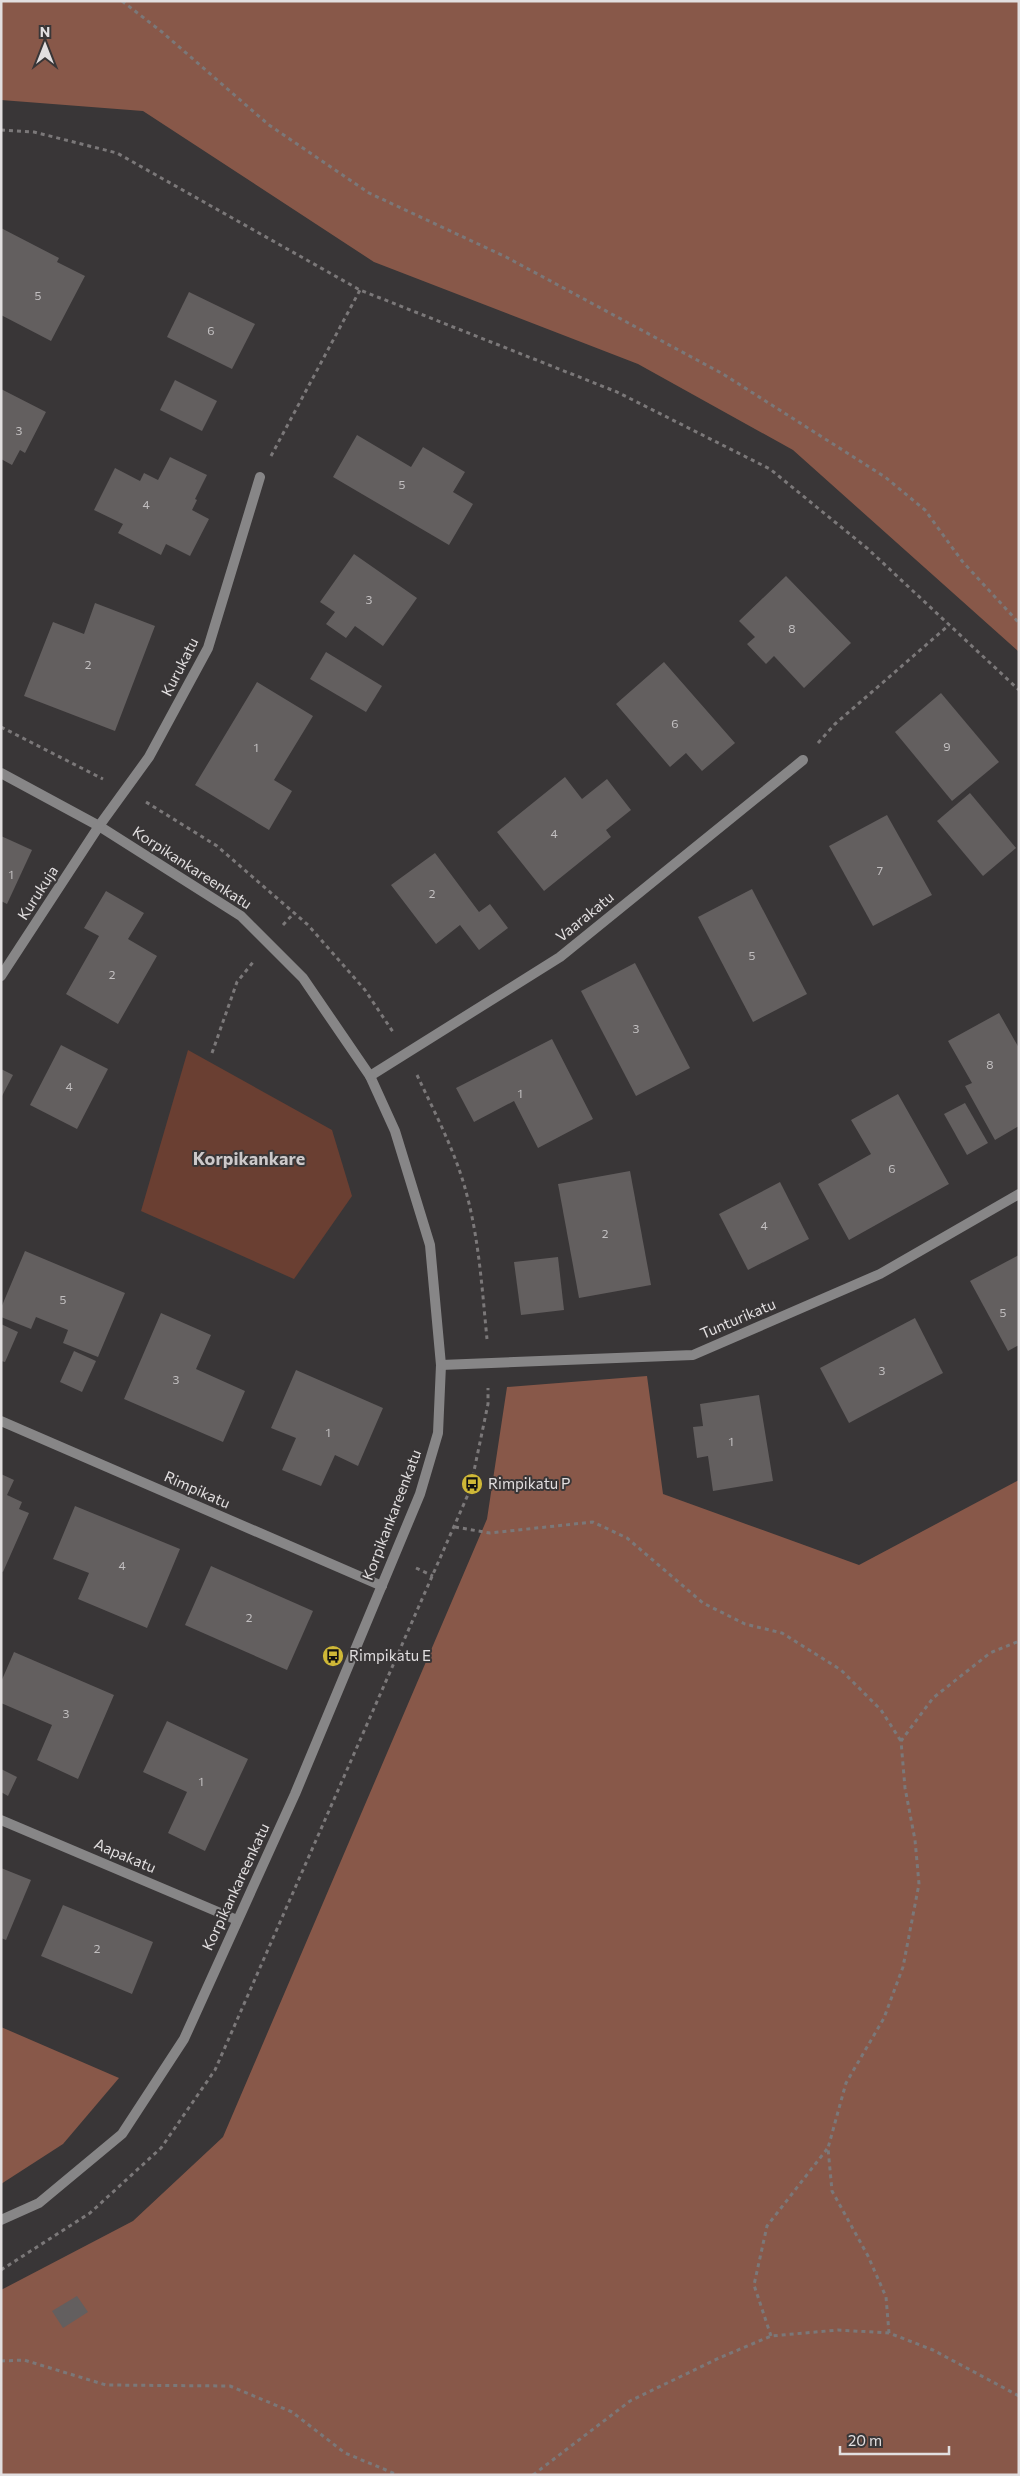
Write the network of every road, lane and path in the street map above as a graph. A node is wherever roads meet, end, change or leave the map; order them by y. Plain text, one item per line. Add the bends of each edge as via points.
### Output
1 (122, 1) edge
2 (1, 130) edge
3 (360, 290) junction
4 (260, 477) joint
5 (1019, 623) edge
6 (949, 625) junction
7 (1019, 690) edge
8 (1, 727) edge
9 (803, 760) joint
10 (1, 773) edge
11 (126, 790) junction
12 (100, 826) junction
13 (294, 913) junction
14 (268, 943) junction
15 (248, 953) dead end
16 (254, 960) junction
17 (262, 967) dead end
18 (1, 976) edge
19 (212, 1053) dead end
20 (407, 1053) junction
21 (370, 1076) junction
22 (1019, 1194) edge
23 (489, 1363) junction
24 (441, 1365) junction
25 (1, 1421) edge
26 (455, 1527) junction
27 (382, 1586) junction
28 (1019, 1642) edge
29 (901, 1742) junction
30 (1, 1820) edge
31 (237, 1920) junction
32 (828, 2148) junction
33 (1, 2220) edge
34 (1, 2270) edge
35 (889, 2333) junction
36 (771, 2336) junction
37 (1, 2361) edge
38 (1019, 2396) edge
39 (398, 2475) edge
40 (534, 2475) edge

1 - 5 path via 269,125 369,193 506,257 723,374 885,477 925,510 962,561
2 - 3 path via 34,132 117,153
3 - 4 path
3 - 6 path via 617,392 770,469 868,548
4 - 11 street, Kurukatu via 208,648 149,757
6 - 7 path
6 - 9 path via 835,724
8 - 11 path
9 - 20 street, Vaarakatu via 560,956
10 - 12 street, Korpikankareenkatu
11 - 12 street, Kurukatu
11 - 13 path via 217,846
12 - 14 street, Korpikankareenkatu via 241,916
12 - 18 street, Kurukuja
13 - 14 path
13 - 20 path via 365,990
14 - 16 path
14 - 21 street, Korpikankareenkatu via 303,978
15 - 16 path
16 - 17 path
16 - 19 path via 237,982
20 - 21 street, Vaarakatu
20 - 23 path via 465,1187 479,1259
21 - 24 street, Korpikankareenkatu via 395,1131 430,1245
22 - 23 street, Tunturikatu via 880,1274 693,1355
23 - 24 street, Tunturikatu
23 - 26 path via 488,1404 472,1484
24 - 27 street, Korpikankareenkatu via 438,1433 420,1494
25 - 27 street, Rimpikatu
26 - 29 path via 490,1533 593,1522 627,1538 703,1603 745,1624 782,1633 841,1670 881,1710
26 - 34 path via 215,2070 161,2148 90,2213
27 - 31 street, Korpikankareenkatu via 295,1794
28 - 29 path via 990,1653 933,1698
29 - 32 path via 904,1788 915,1840 919,1884 903,1967 884,2018 846,2083
30 - 31 street, Aapakatu
31 - 33 street, Korpikankareenkatu via 184,2039 122,2134 39,2203
32 - 35 path via 832,2191 868,2256 886,2298
32 - 36 path via 767,2226 754,2285
35 - 36 path via 838,2330
35 - 38 path via 933,2350
36 - 40 path via 630,2401
37 - 39 path via 24,2360 106,2385 230,2386 292,2412 345,2453

